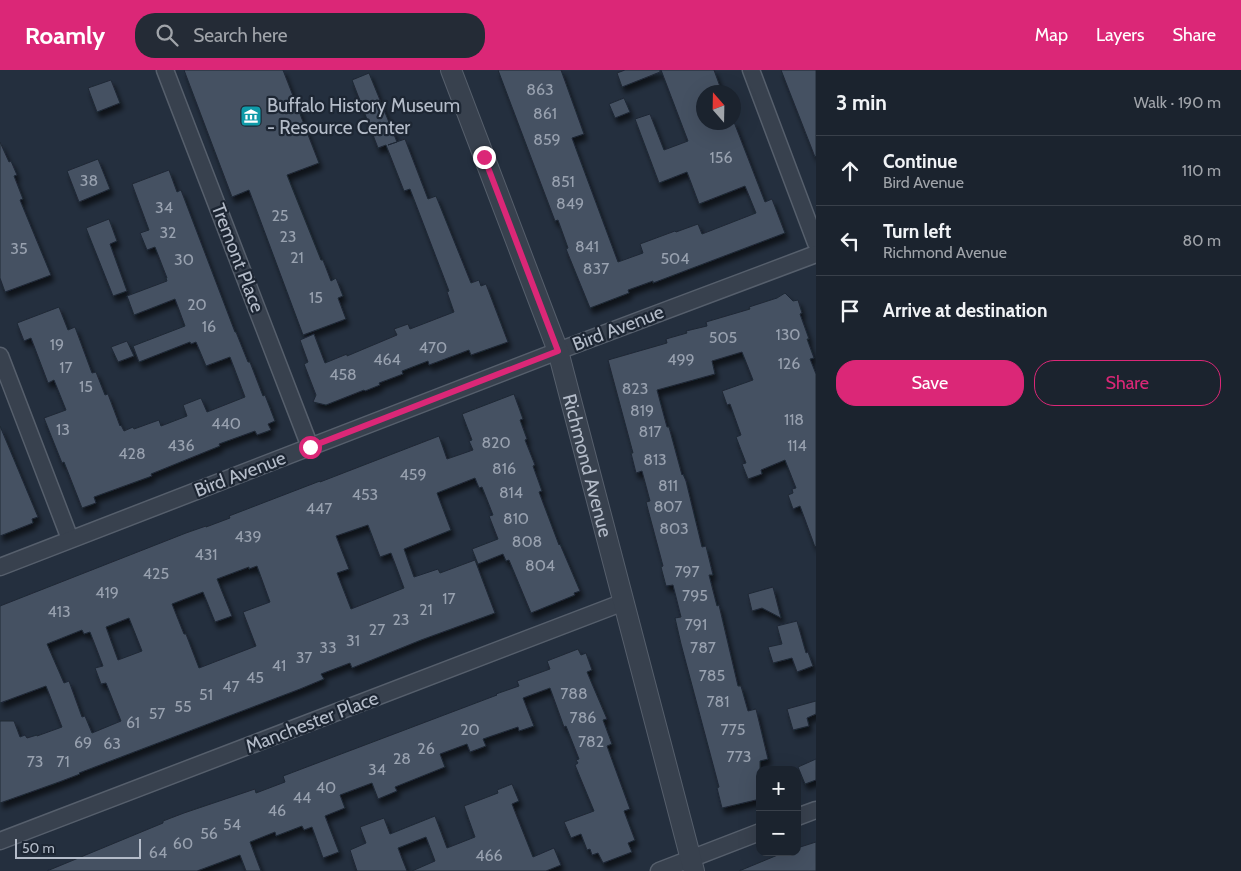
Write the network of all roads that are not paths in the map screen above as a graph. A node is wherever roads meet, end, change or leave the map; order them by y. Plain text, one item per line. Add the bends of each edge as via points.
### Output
1 (165, 70) edge
2 (451, 70) edge
3 (751, 70) edge
4 (816, 243) edge
5 (816, 254) edge
6 (558, 351) junction
7 (0, 356) edge
8 (310, 447) junction
9 (70, 539) junction
10 (0, 567) edge
11 (624, 602) junction
12 (816, 810) edge
13 (801, 816) edge
14 (756, 834) edge
15 (0, 841) edge
16 (692, 865) edge
17 (659, 871) edge

1 - 8 street, Tremont Place
2 - 6 street, Richmond Avenue
3 - 4 street
5 - 6 street, Bird Avenue
6 - 8 street, Bird Avenue
6 - 11 street, Richmond Avenue
7 - 9 street
8 - 9 street, Bird Avenue
9 - 10 street, Bird Avenue
11 - 15 street, Manchester Place
11 - 16 street, Richmond Avenue
12 - 13 street
14 - 16 street
16 - 17 street

